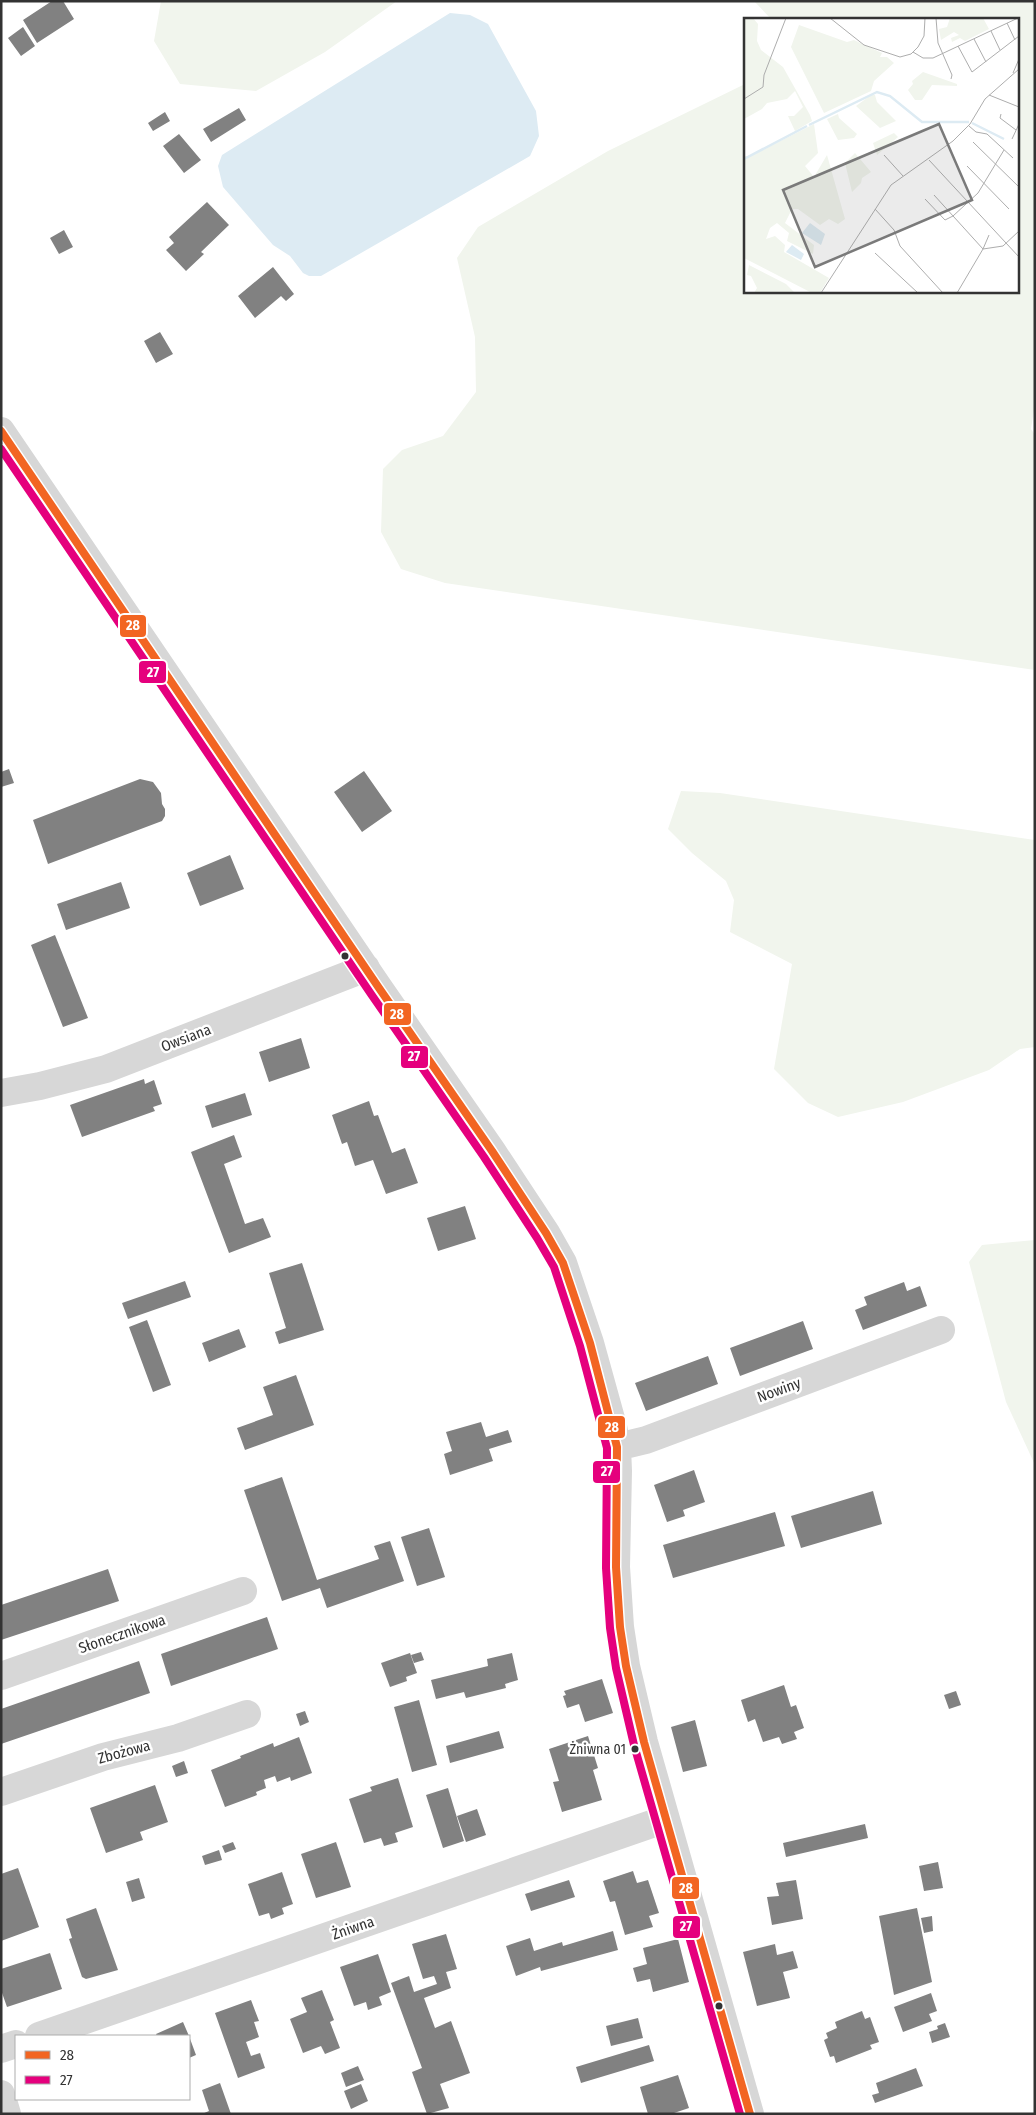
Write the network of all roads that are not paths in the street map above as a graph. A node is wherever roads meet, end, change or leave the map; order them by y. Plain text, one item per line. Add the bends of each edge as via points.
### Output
1 (1, 432) edge
2 (366, 968) junction
3 (1, 1092) edge
4 (941, 1330) dead end
5 (617, 1447) junction
6 (243, 1591) dead end
7 (1, 1676) edge
8 (247, 1714) dead end
9 (1, 1792) edge
10 (666, 1819) junction
11 (42, 2035) edge
12 (15, 2044) edge
13 (1, 2049) edge
14 (1, 2094) edge
15 (7, 2114) edge
16 (750, 2114) edge

1 - 2 street
2 - 3 street, Owsiana via 106,1069
2 - 5 street via 498,1158 563,1263 590,1343
4 - 5 street, Nowiny via 646,1440
5 - 10 street via 616,1567 620,1627 644,1742
6 - 7 street, Słonecznikowa
8 - 9 street, Zbożowa via 178,1738 103,1757
10 - 11 street, Żniwna
10 - 16 street
12 - 13 street
14 - 15 street

